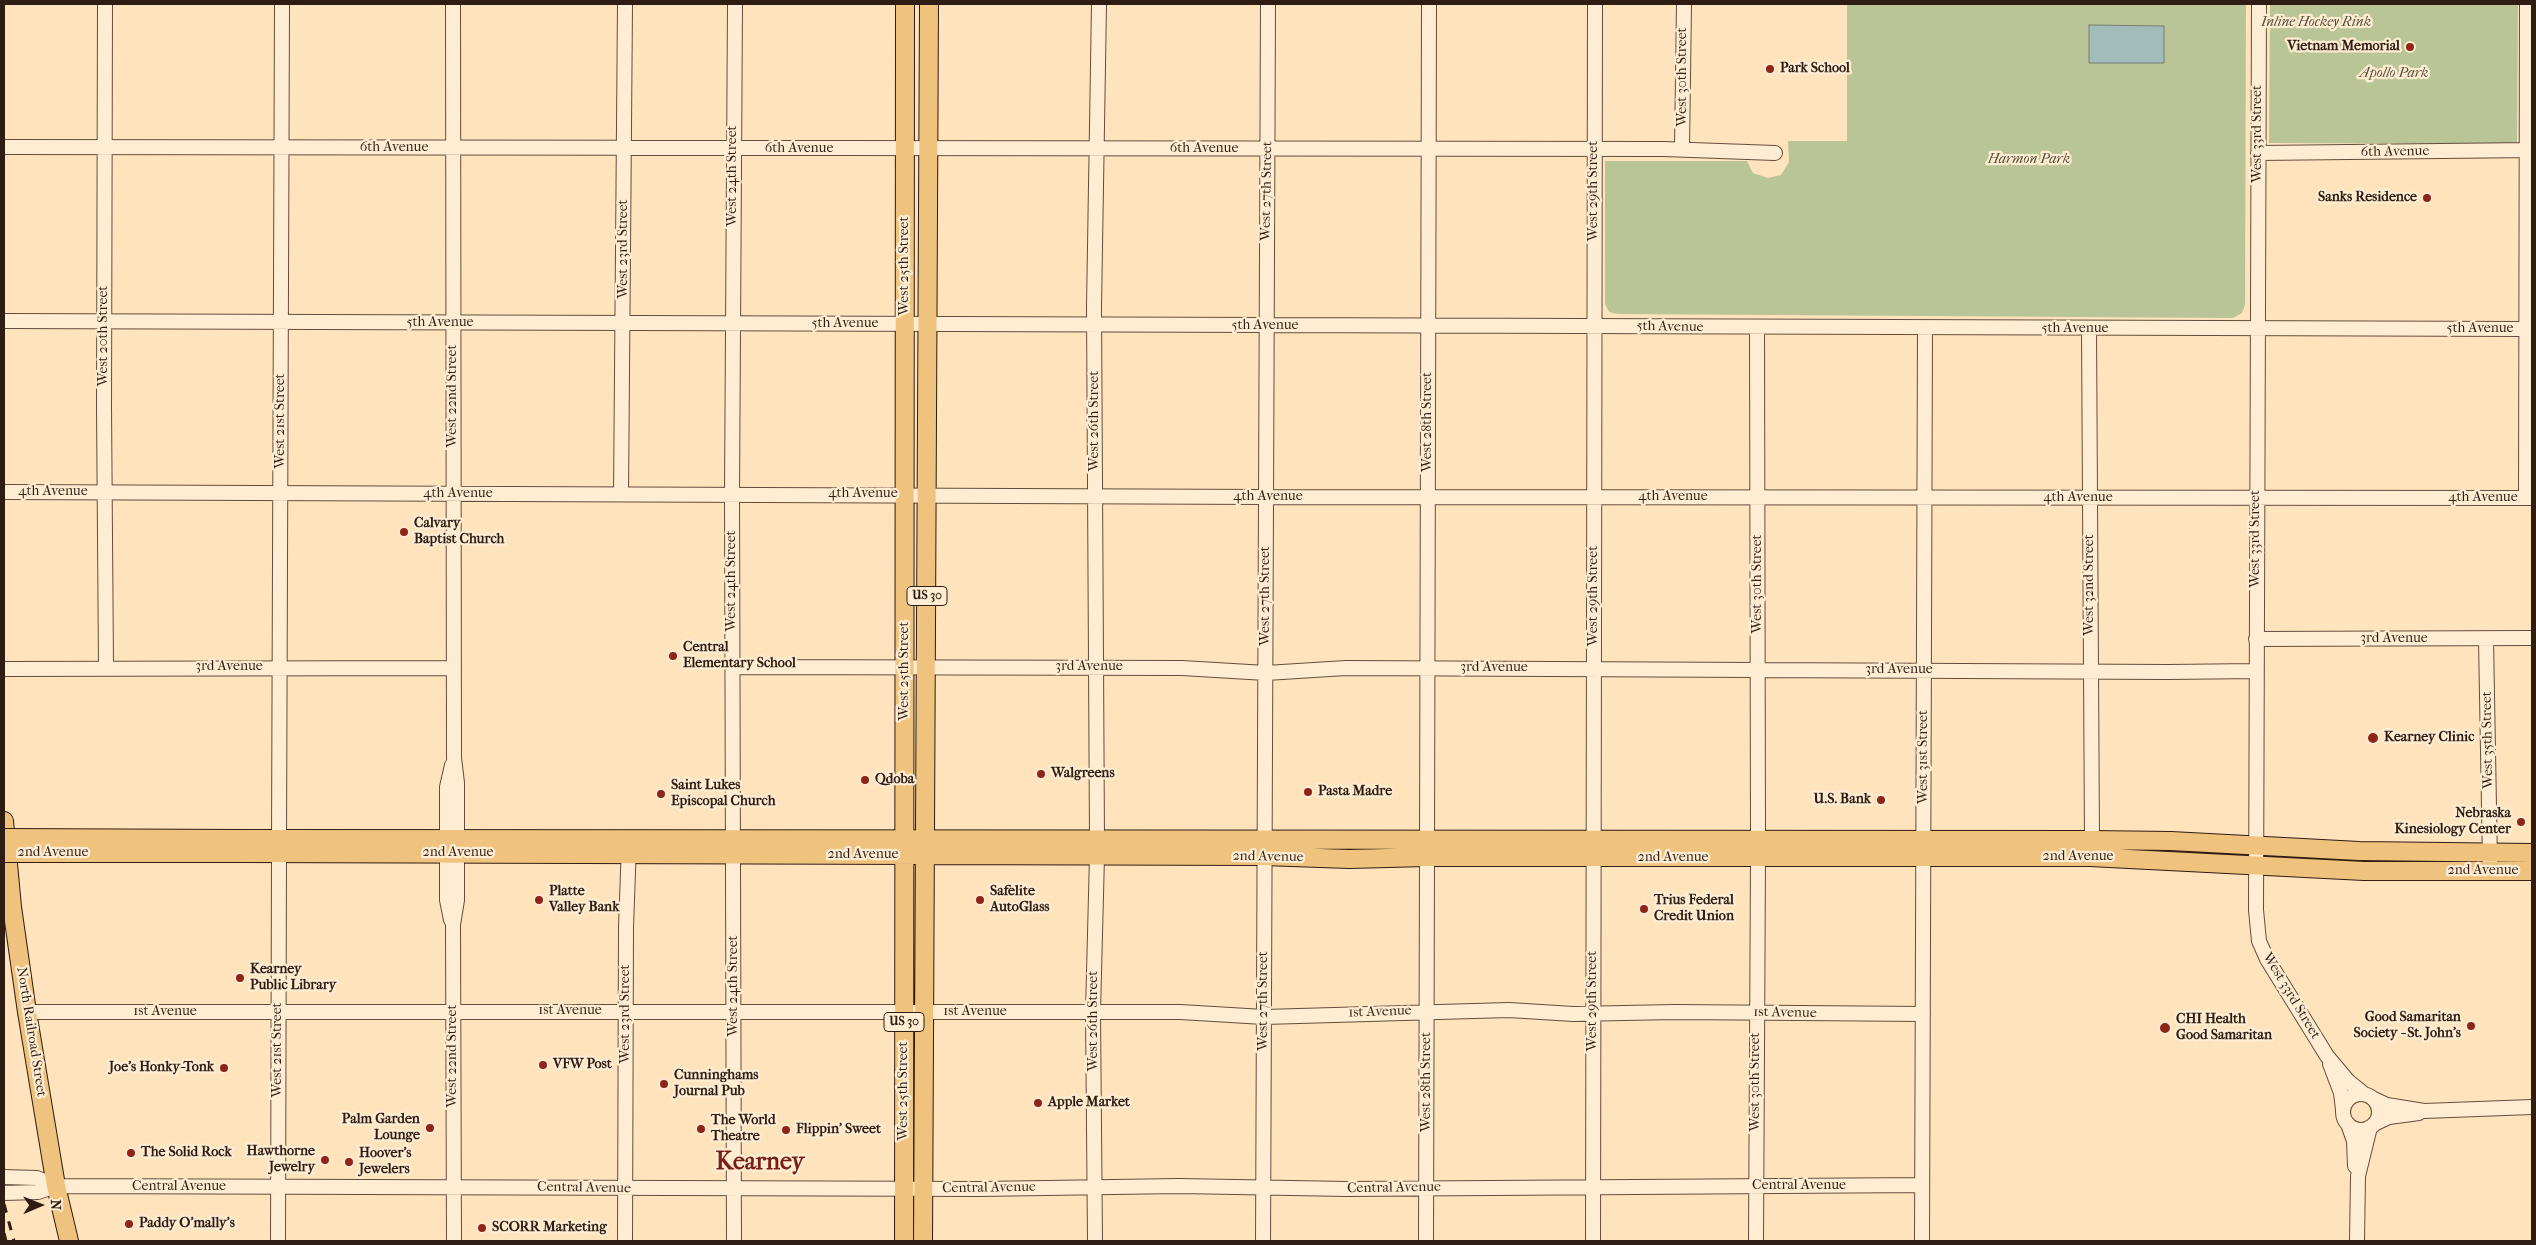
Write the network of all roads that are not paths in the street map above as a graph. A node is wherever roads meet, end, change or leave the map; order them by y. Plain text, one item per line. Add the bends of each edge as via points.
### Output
1 (105, 4) edge
2 (282, 4) edge
3 (453, 4) edge
4 (625, 4) edge
5 (734, 4) edge
6 (906, 4) edge
7 (929, 4) edge
8 (1099, 4) edge
9 (1268, 4) edge
10 (1429, 4) edge
11 (1595, 4) edge
12 (1684, 4) edge
13 (2259, 4) edge
14 (2526, 4) edge
15 (4, 147) edge
16 (105, 148) junction
17 (282, 148) junction
18 (453, 148) junction
19 (624, 148) junction
20 (734, 149) junction
21 (905, 149) junction
22 (928, 149) junction
23 (1097, 149) junction
24 (1267, 149) junction
25 (1429, 150) junction
26 (1594, 150) junction
27 (1682, 150) junction
28 (2529, 150) edge
29 (1775, 153) dead end
30 (2258, 153) junction
31 (4, 322) edge
32 (104, 322) junction
33 (281, 322) junction
34 (453, 323) junction
35 (624, 324) junction
36 (732, 324) junction
37 (905, 324) junction
38 (928, 325) junction
39 (1094, 325) junction
40 (1594, 325) junction
41 (1265, 326) junction
42 (1428, 326) junction
43 (1757, 328) junction
44 (1925, 328) junction
45 (2089, 329) junction
46 (2257, 329) junction
47 (2526, 329) junction
48 (4, 492) edge
49 (104, 492) junction
50 (280, 493) junction
51 (454, 494) junction
52 (622, 494) junction
53 (732, 494) junction
54 (905, 494) junction
55 (927, 495) junction
56 (1095, 496) junction
57 (1266, 497) junction
58 (1428, 497) junction
59 (1594, 497) junction
60 (1757, 497) junction
61 (1925, 498) junction
62 (2090, 498) junction
63 (2256, 498) junction
64 (2529, 498) edge
65 (2532, 638) edge
66 (2256, 639) junction
67 (2486, 639) junction
68 (732, 666) junction
69 (106, 667) junction
70 (280, 667) junction
71 (905, 667) junction
72 (926, 667) junction
73 (1096, 667) junction
74 (454, 668) junction
75 (1427, 668) junction
76 (1594, 668) junction
77 (4, 669) edge
78 (1758, 670) junction
79 (1924, 671) junction
80 (2256, 671) junction
81 (2091, 672) junction
82 (1266, 673) junction
83 (4, 821) edge
84 (4, 838) edge
85 (1427, 839) junction
86 (1593, 840) junction
87 (1758, 840) junction
88 (1924, 840) junction
89 (2092, 840) junction
90 (452, 845) junction
91 (242, 846) junction
92 (279, 846) junction
93 (2255, 846) junction
94 (629, 847) junction
95 (733, 847) junction
96 (905, 847) junction
97 (926, 847) junction
98 (1097, 847) junction
99 (1263, 848) junction
100 (4, 853) edge
101 (2532, 854) edge
102 (1427, 857) junction
103 (1593, 857) junction
104 (1758, 858) junction
105 (1924, 858) junction
106 (2490, 862) junction
107 (2255, 866) junction
108 (2532, 871) edge
109 (734, 1010) junction
110 (452, 1011) junction
111 (626, 1011) junction
112 (904, 1011) junction
113 (1427, 1011) junction
114 (27, 1012) junction
115 (278, 1012) junction
116 (925, 1012) junction
117 (1093, 1012) junction
118 (1756, 1012) junction
119 (1593, 1014) junction
120 (1923, 1014) junction
121 (1264, 1017) junction
122 (2327, 1056) junction
123 (2369, 1097) junction
124 (2532, 1107) edge
125 (2343, 1110) junction
126 (2424, 1110) junction
127 (2348, 1124) junction
128 (2372, 1125) junction
129 (2358, 1176) junction
130 (4, 1177) edge
131 (56, 1186) junction
132 (1095, 1186) junction
133 (1922, 1186) junction
134 (277, 1187) junction
135 (454, 1187) junction
136 (1426, 1187) junction
137 (1593, 1187) junction
138 (1756, 1187) junction
139 (626, 1189) junction
140 (734, 1189) junction
141 (904, 1189) junction
142 (923, 1189) junction
143 (1263, 1189) junction
144 (4, 1194) edge
145 (68, 1241) edge
146 (278, 1241) edge
147 (454, 1241) edge
148 (625, 1241) edge
149 (734, 1241) edge
150 (904, 1241) edge
151 (923, 1241) edge
152 (1095, 1241) edge
153 (1263, 1241) edge
154 (1426, 1241) edge
155 (1593, 1241) edge
156 (1756, 1241) edge
157 (1922, 1241) edge
158 (2357, 1241) edge

1 - 16 street, West 20th Street
2 - 17 street, West 21st Street
3 - 18 street, West 22nd Street
4 - 19 street, West 23rd Street
5 - 20 street, West 24th Street
6 - 21 main road, West 25th Street / US 30
7 - 22 main road, West 25th Street / US 30
8 - 23 street, West 26th Street
9 - 24 street, West 27th Street
10 - 25 street, West 28th Street
11 - 26 street, West 29th Street
12 - 27 street, West 30th Street
13 - 30 street, West 33rd Street
14 - 28 street
15 - 16 street, 6th Avenue
16 - 17 street, 6th Avenue
16 - 32 street, West 20th Street
17 - 18 street, 6th Avenue
17 - 33 street, West 21st Street
18 - 19 street, 6th Avenue
18 - 34 street, West 22nd Street
19 - 20 street, 6th Avenue
19 - 35 street, West 23rd Street
20 - 21 street, 6th Avenue
20 - 36 street, West 24th Street
21 - 22 street, 6th Avenue
21 - 37 main road, West 25th Street / US 30
22 - 23 street, 6th Avenue
22 - 38 main road, West 25th Street / US 30
23 - 24 street, 6th Avenue
23 - 39 street, West 26th Street
24 - 25 street, 6th Avenue
24 - 41 street, West 27th Street
25 - 26 street, 6th Avenue
25 - 42 street, West 28th Street
26 - 27 street, 6th Avenue
26 - 40 street, West 29th Street
27 - 29 street, 6th Avenue
28 - 30 street, 6th Avenue
28 - 47 street
30 - 46 street, West 33rd Street
31 - 32 street, 5th Avenue
32 - 33 street, 5th Avenue
32 - 49 street, West 20th Street
33 - 34 street, 5th Avenue
33 - 50 street, West 21st Street
34 - 35 street, 5th Avenue
34 - 51 street, West 22nd Street
35 - 36 street, 5th Avenue
35 - 52 street, West 23rd Street
36 - 37 street, 5th Avenue
36 - 53 street, West 24th Street
37 - 38 street, 5th Avenue
37 - 54 main road, West 25th Street / US 30
38 - 39 street, 5th Avenue
38 - 55 main road, West 25th Street / US 30
39 - 41 street, 5th Avenue
39 - 56 street, West 26th Street
40 - 42 street, 5th Avenue
40 - 43 street, 5th Avenue
40 - 59 street, West 29th Street
41 - 42 street, 5th Avenue
41 - 57 street, West 27th Street
42 - 58 street, West 28th Street
43 - 44 street, 5th Avenue
43 - 60 street, West 30th Street
44 - 45 street, 5th Avenue
44 - 61 street, West 31st Street
45 - 46 street, 5th Avenue
45 - 62 street, West 32nd Street
46 - 47 street, 5th Avenue
46 - 63 street, West 33rd Street
47 - 64 street
48 - 49 street, 4th Avenue
49 - 50 street, 4th Avenue
49 - 69 street, West 20th Street
50 - 51 street, 4th Avenue
50 - 70 street, West 21st Street
51 - 52 street, 4th Avenue
51 - 74 street, West 22nd Street
52 - 53 street, 4th Avenue
53 - 54 street, 4th Avenue
53 - 68 street, West 24th Street
54 - 55 street, 4th Avenue
54 - 71 main road, West 25th Street / US 30
55 - 56 street, 4th Avenue
55 - 72 main road, West 25th Street / US 30
56 - 57 street, 4th Avenue
56 - 73 street, West 26th Street
57 - 58 street, 4th Avenue
57 - 82 street, West 27th Street
58 - 59 street, 4th Avenue
58 - 75 street, West 28th Street
59 - 60 street, 4th Avenue
59 - 76 street, West 29th Street
60 - 61 street, 4th Avenue
60 - 78 street, West 30th Street
61 - 62 street, 4th Avenue
61 - 79 street, West 31st Street
62 - 63 street, 4th Avenue
62 - 81 street, West 32nd Street
63 - 64 street, 4th Avenue
63 - 66 street, West 33rd Street
65 - 67 street, 3rd Avenue
66 - 67 street, 3rd Avenue
66 - 80 street, West 33rd Street
67 - 106 street, West 35th Street
68 - 71 street, 3rd Avenue
68 - 95 street, West 24th Street
69 - 70 street, 3rd Avenue
69 - 77 street, 3rd Avenue
70 - 74 street, 3rd Avenue
70 - 92 street, West 21st Street
71 - 72 street, 3rd Avenue
71 - 96 main road, West 25th Street / US 30
72 - 73 street, 3rd Avenue
72 - 97 main road, West 25th Street / US 30
73 - 82 street, 3rd Avenue
73 - 98 street, West 26th Street
74 - 90 street, West 22nd Street via 457,783
75 - 76 street, 3rd Avenue
75 - 82 street, 3rd Avenue via 1346,668
75 - 85 street, West 28th Street
76 - 78 street, 3rd Avenue
76 - 86 street, West 29th Street
78 - 79 street, 3rd Avenue
78 - 87 street, West 30th Street
79 - 81 street, 3rd Avenue
79 - 88 street, West 31st Street
80 - 81 street, 3rd Avenue
80 - 93 street, West 33rd Street
81 - 89 street, West 32nd Street
82 - 99 street, West 27th Street
83 - 114 main road, North Railroad Street
84 - 91 main road, 2nd Avenue, bridge
85 - 86 main road, 2nd Avenue
85 - 99 main road, 2nd Avenue
86 - 87 main road, 2nd Avenue
86 - 103 street, West 29th Street
87 - 88 main road, 2nd Avenue
88 - 89 main road, 2nd Avenue
88 - 105 street, West 31st Street
89 - 93 main road, 2nd Avenue
90 - 92 main road, 2nd Avenue
90 - 94 main road, 2nd Avenue
90 - 110 street, West 22nd Street via 448,910 453,925
91 - 92 main road, 2nd Avenue
91 - 100 main road, 2nd Avenue, bridge
92 - 115 street, West 21st Street
93 - 106 main road, 2nd Avenue
93 - 107 street, West 33rd Street
94 - 95 main road, 2nd Avenue
94 - 111 street, West 23rd Street
95 - 96 main road, 2nd Avenue
95 - 109 street, West 24th Street
96 - 97 main road, 2nd Avenue
96 - 112 main road, West 25th Street / US 30
97 - 98 main road, 2nd Avenue
97 - 116 main road, West 25th Street / US 30
98 - 99 main road, 2nd Avenue
98 - 117 street, West 26th Street
99 - 102 main road, 2nd Avenue via 1349,859
99 - 121 street, West 27th Street
101 - 106 main road, 2nd Avenue
102 - 103 main road, 2nd Avenue
102 - 113 street, West 28th Street
103 - 104 main road, 2nd Avenue
103 - 119 street, West 29th Street
104 - 105 main road, 2nd Avenue
104 - 118 street, West 30th Street
105 - 107 main road, 2nd Avenue via 2090,857
105 - 120 street, West 31st Street
106 - 107 main road, 2nd Avenue via 2364,871
106 - 108 main road, 2nd Avenue
107 - 122 street, West 33rd Street via 2259,941 2267,960
109 - 111 street, 1st Avenue
109 - 112 street, 1st Avenue
109 - 140 street, West 24th Street
110 - 111 street, 1st Avenue
110 - 115 street, 1st Avenue
110 - 135 street, West 22nd Street
111 - 139 street, West 23rd Street
112 - 116 street, 1st Avenue
112 - 141 main road, West 25th Street / US 30
113 - 119 street, 1st Avenue
113 - 121 street, 1st Avenue
113 - 136 street, West 28th Street
114 - 115 street, 1st Avenue
114 - 131 main road, North Railroad Street
115 - 134 street, West 21st Street
116 - 117 street, 1st Avenue
116 - 142 main road, West 25th Street / US 30
117 - 121 street, 1st Avenue via 1180,1012
117 - 132 street, West 26th Street
118 - 119 street, 1st Avenue
118 - 120 street, 1st Avenue
118 - 138 street, West 30th Street
119 - 137 street, West 29th Street
120 - 133 street, West 31st Street
121 - 143 street, West 27th Street
122 - 123 street, West 33rd Street via 2348,1081
122 - 125 street, West 33rd Street via 2341,1093
123 - 125 street via 2350,1098
123 - 126 street via 2387,1105
123 - 128 street via 2379,1110
124 - 126 street
125 - 127 street
126 - 128 street via 2412,1115 2389,1117
127 - 128 street via 2361,1130
127 - 129 street via 2354,1141
128 - 129 street
129 - 158 street
130 - 131 street, Central Avenue via 37,1178
131 - 134 street, Central Avenue
131 - 144 street, Central Avenue via 38,1192
131 - 145 main road, North Railroad Street
132 - 142 street, Central Avenue
132 - 143 street, Central Avenue
132 - 152 street, West 26th Street
133 - 138 street, Central Avenue
133 - 157 street, West 31st Street
134 - 135 street, Central Avenue
134 - 146 street, West 21st Street
135 - 139 street, Central Avenue
135 - 147 street, West 22nd Street
136 - 137 street, Central Avenue
136 - 143 street, Central Avenue
136 - 154 street, West 28th Street
137 - 138 street, Central Avenue
137 - 155 street, West 29th Street
138 - 156 street, West 30th Street
139 - 140 street, Central Avenue
139 - 148 street, West 23rd Street
140 - 141 street, Central Avenue
140 - 149 street, West 24th Street
141 - 142 street, Central Avenue
141 - 150 main road, US 30
142 - 151 main road, US 30
143 - 153 street, West 27th Street

